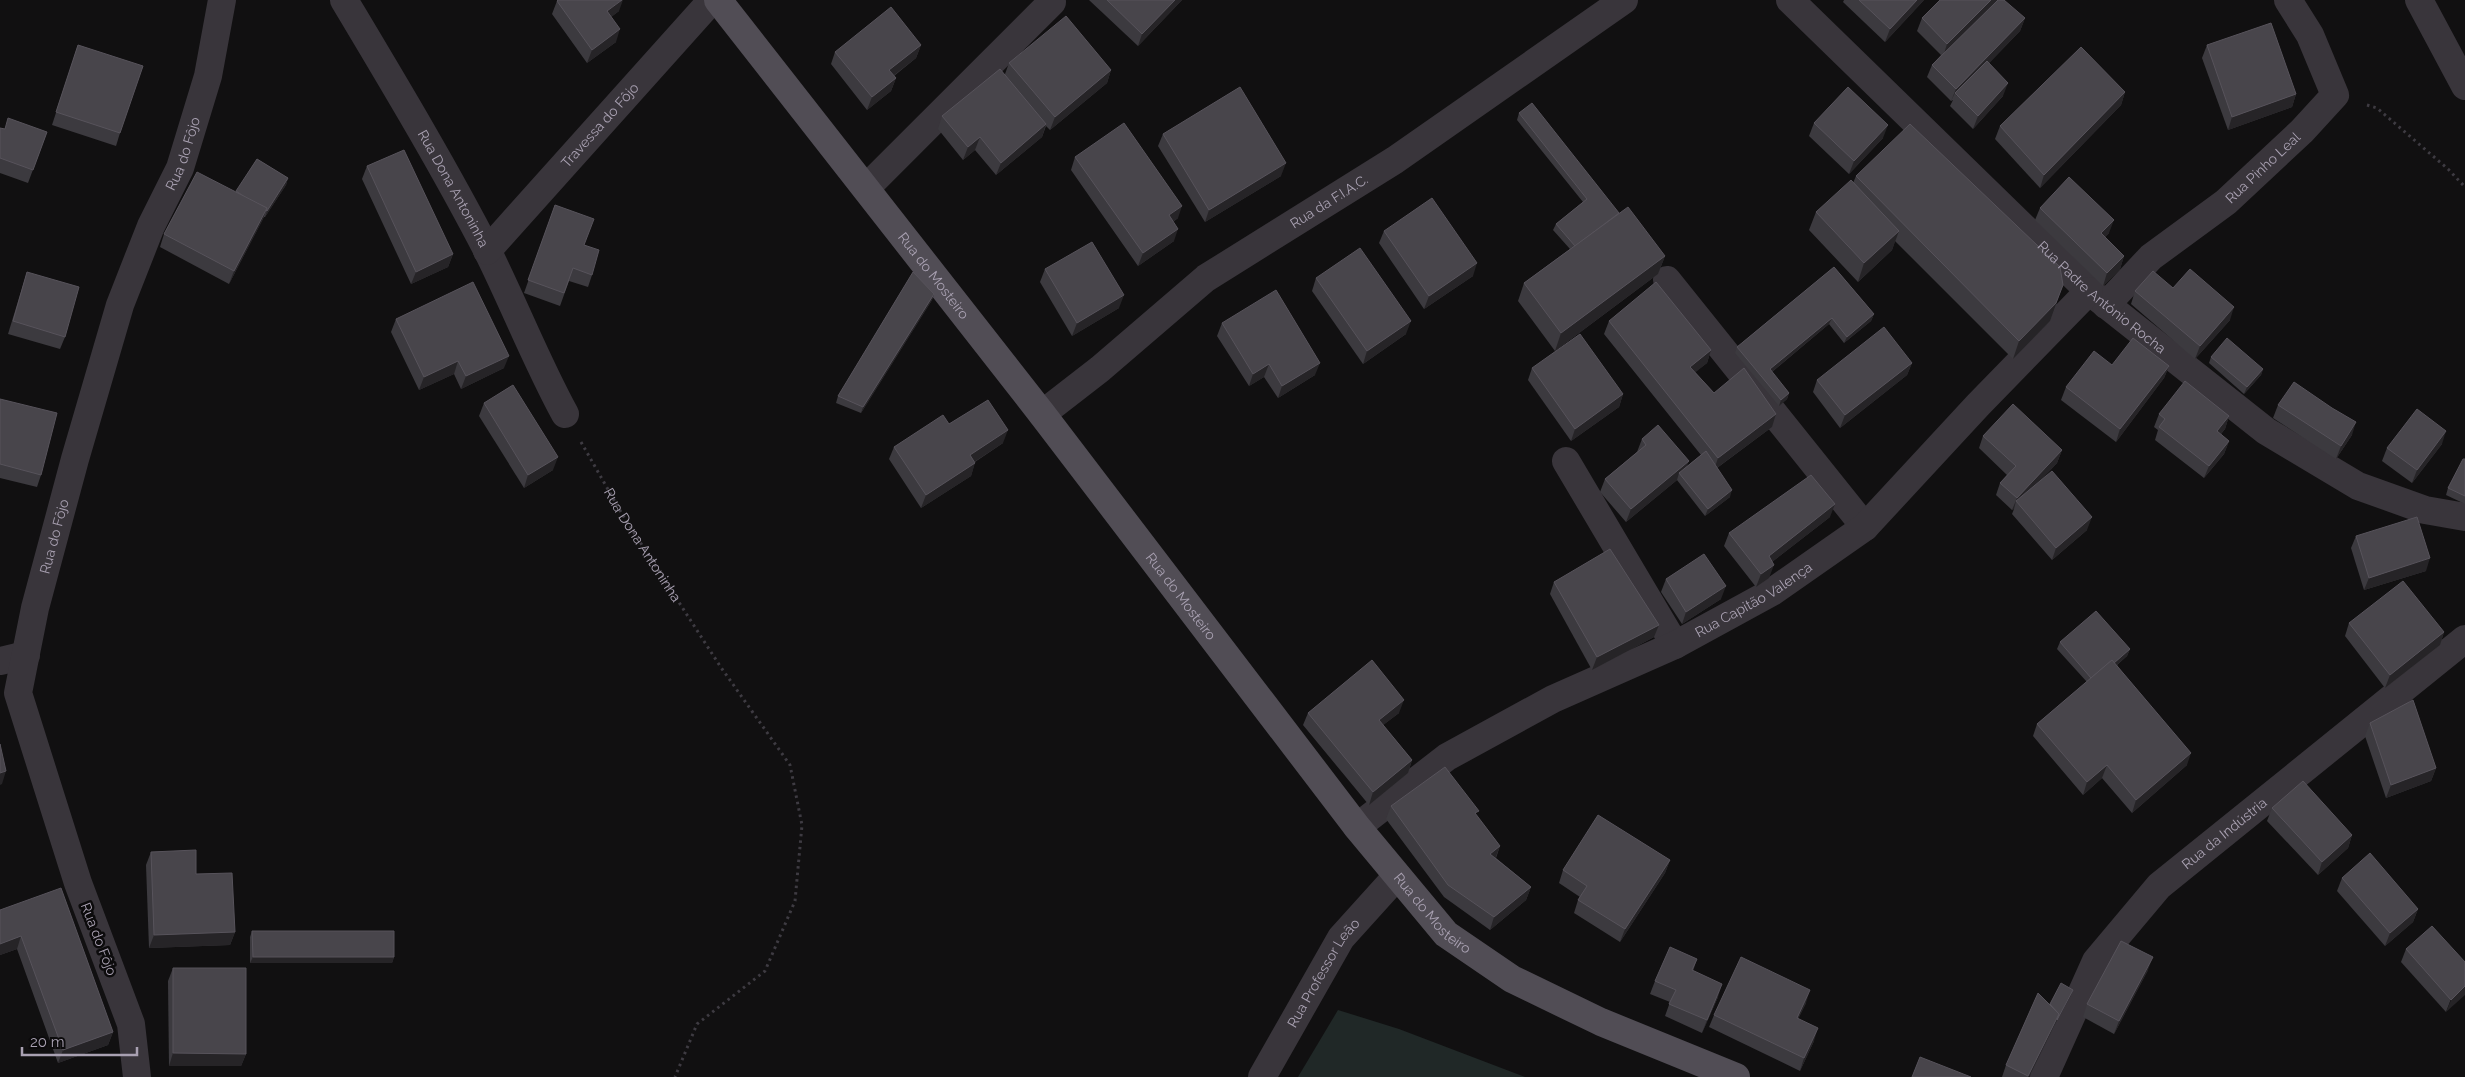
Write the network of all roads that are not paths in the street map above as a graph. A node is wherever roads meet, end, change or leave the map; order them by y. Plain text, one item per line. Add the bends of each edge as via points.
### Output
1 (222, 0) edge
2 (344, 0) edge
3 (712, 0) edge
4 (718, 0) edge
5 (1624, 0) edge
6 (1790, 0) edge
7 (2288, 0) edge
8 (2419, 0) edge
9 (1052, 2) dead end
10 (2465, 86) edge
11 (866, 188) junction
12 (487, 251) junction
13 (1667, 280) dead end
14 (2097, 298) junction
15 (566, 414) road end
16 (1042, 414) junction
17 (1566, 461) dead end
18 (2465, 517) edge
19 (1866, 526) junction
20 (2465, 639) edge
21 (1675, 644) junction
22 (26, 655) junction
23 (0, 661) edge
24 (1357, 827) junction
25 (1397, 876) junction
26 (136, 1077) edge
27 (1262, 1077) edge
28 (1736, 1077) edge
29 (2044, 1077) edge

1 - 22 street, Rua do Fôjo via 208,76 180,168 151,226 120,305 75,459 35,608
2 - 12 street, Rua Dona Antoninha via 419,126
3 - 12 street, Travessa do Fôjo
4 - 11 main road, Rua do Mosteiro
5 - 16 street, Rua da F.I.A.C. via 1395,160 1206,278
6 - 14 street, Rua Padre António Rocha
7 - 14 street, Rua Pinho Leal via 2310,35 2335,95 2226,202
8 - 10 street
9 - 11 street
11 - 16 main road, Rua do Mosteiro
12 - 15 street, Rua Dona Antoninha
13 - 19 street
14 - 18 street, Rua Padre António Rocha via 2274,436 2358,486 2425,510
14 - 19 street, Rua Capitão Valença via 1978,405
16 - 24 main road, Rua do Mosteiro
17 - 21 street
19 - 21 street, Rua Capitão Valença via 1772,592
20 - 29 street, Rua da Indústria via 2160,886 2096,961
21 - 24 street, Rua Capitão Valença via 1553,699 1447,758
22 - 23 street
22 - 26 street, Rua do Fôjo via 18,694 78,882 131,1024
24 - 25 main road, Rua do Mosteiro
25 - 27 street, Rua Professor Leão via 1341,938
25 - 28 main road, Rua do Mosteiro via 1446,934 1512,979 1601,1022

